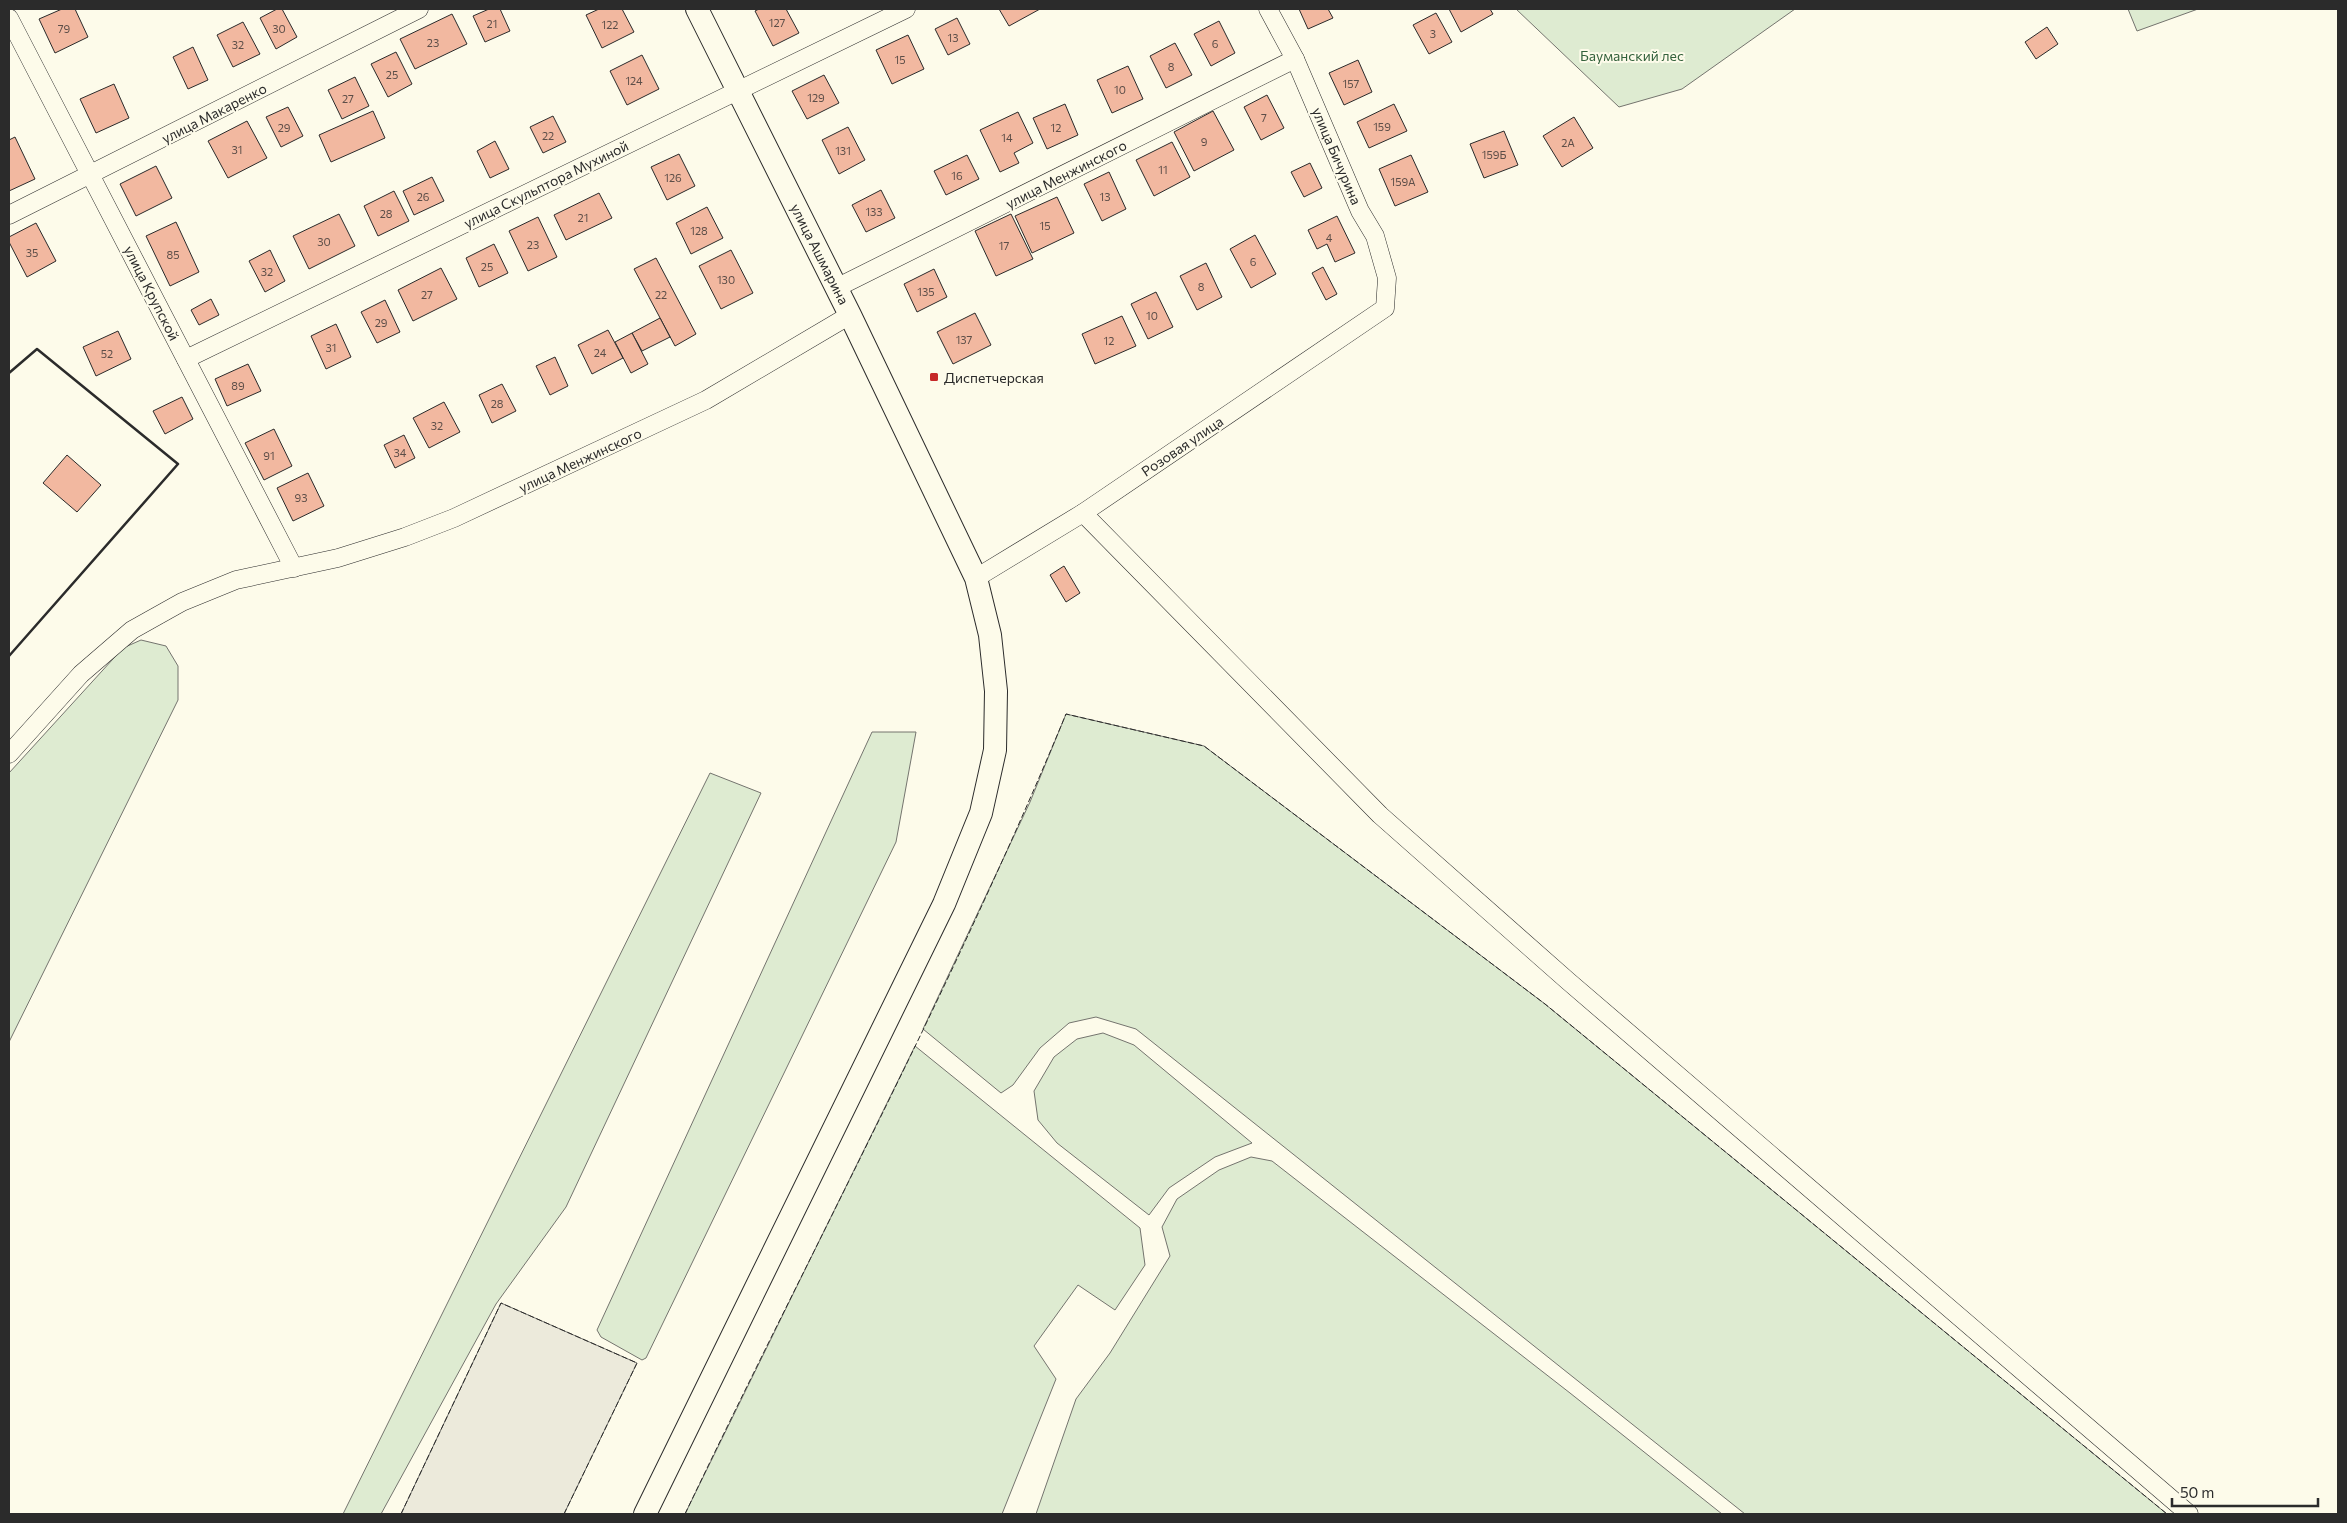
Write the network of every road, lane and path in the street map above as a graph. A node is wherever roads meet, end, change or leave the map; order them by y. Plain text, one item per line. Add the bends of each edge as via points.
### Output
1 (419, 9) edge
2 (698, 9) edge
3 (906, 9) edge
4 (1268, 9) edge
5 (9, 18) edge
6 (1295, 59) junction
7 (738, 91) junction
8 (91, 175) junction
9 (9, 215) edge
10 (836, 288) junction
11 (1385, 308) joint
12 (850, 315) junction
13 (186, 359) junction
14 (1083, 513) junction
15 (294, 568) junction
16 (976, 578) junction
17 (9, 754) edge
18 (645, 1514) edge
19 (2189, 1514) edge

1 - 8 street, улица Макаренко
2 - 7 street, улица Ашмарина
3 - 7 street, улица Скульптора Мухиной
4 - 6 street, улица Бичурина
5 - 8 street, улица Крупской
6 - 10 street, улица Менжинского
6 - 11 street, улица Бичурина via 1360,211 1375,236 1387,278
7 - 10 street, улица Ашмарина
7 - 13 street, улица Скульптора Мухиной
8 - 9 street, улица Макаренко
8 - 13 street, улица Крупской
10 - 12 street, улица Ашмарина
11 - 14 street, Розовая улица
12 - 15 street, улица Менжинского via 706,400 454,518 338,558
12 - 16 street, улица Ашмарина
13 - 15 street, улица Крупской
14 - 16 street, Розовая улица
14 - 19 street via 1380,815 1590,1000
15 - 17 street, улица Менжинского via 236,580 182,602 132,630 81,674
16 - 18 street, улица Ашмарина via 990,635 996,691 995,750 981,813 944,904

